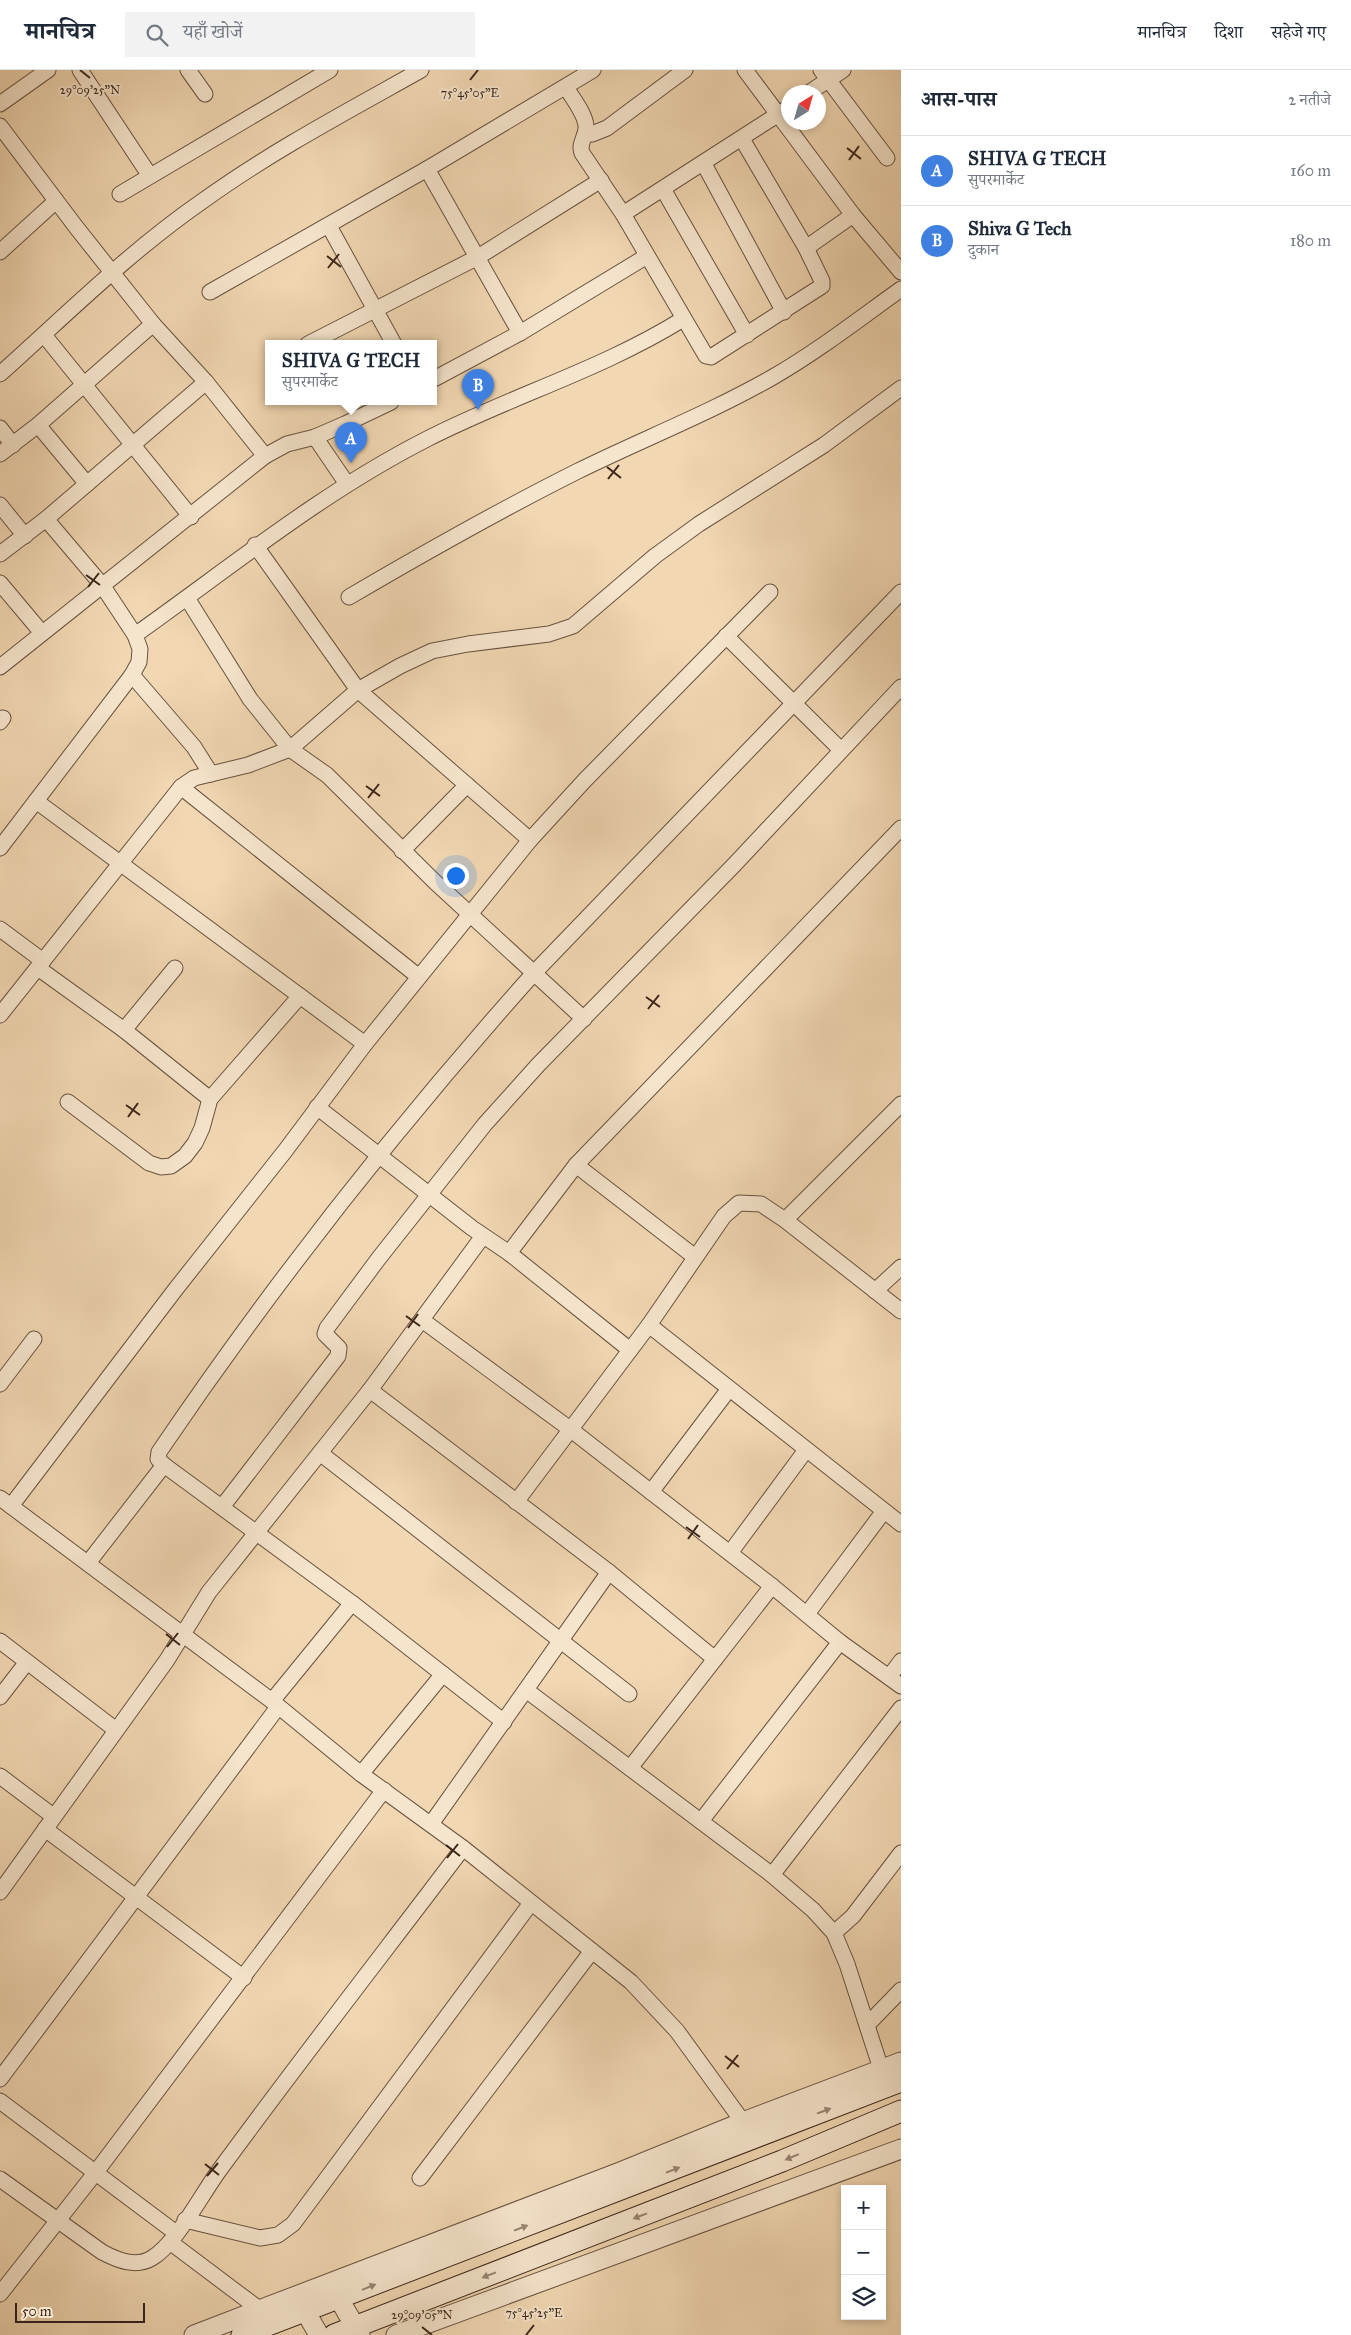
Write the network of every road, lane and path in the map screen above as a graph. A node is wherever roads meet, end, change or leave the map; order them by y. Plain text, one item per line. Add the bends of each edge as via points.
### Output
1 (48, 70) edge
2 (80, 70) edge
3 (188, 70) edge
4 (330, 70) edge
5 (421, 70) edge
6 (593, 70) edge
7 (685, 70) edge
8 (745, 70) edge
9 (843, 70) edge
10 (824, 75) edge
11 (569, 79) edge
12 (816, 85) edge
13 (205, 94) dead end
14 (0, 104) edge
15 (781, 110) edge
16 (781, 113) edge
17 (0, 126) edge
18 (795, 130) edge
19 (586, 134) junction
20 (742, 139) junction
21 (887, 158) dead end
22 (704, 164) junction
23 (427, 169) junction
24 (150, 176) junction
25 (601, 180) junction
26 (663, 189) junction
27 (120, 194) dead end
28 (56, 201) junction
29 (623, 214) junction
30 (853, 215) junction
31 (328, 226) junction
32 (806, 248) junction
33 (0, 252) edge
34 (647, 256) junction
35 (478, 257) junction
36 (112, 272) junction
37 (901, 272) edge
38 (901, 289) edge
39 (210, 292) dead end
40 (375, 309) junction
41 (784, 312) junction
42 (683, 319) junction
43 (153, 324) junction
44 (520, 333) junction
45 (44, 335) junction
46 (746, 335) junction
47 (316, 340) edge
48 (392, 340) edge
49 (0, 374) edge
50 (437, 377) edge
51 (206, 382) junction
52 (84, 384) junction
53 (901, 388) edge
54 (385, 405) edge
55 (38, 425) junction
56 (0, 428) edge
57 (315, 437) junction
58 (13, 445) junction
59 (134, 445) junction
60 (0, 454) edge
61 (265, 456) junction
62 (87, 484) junction
63 (347, 484) junction
64 (0, 505) edge
65 (191, 517) junction
66 (46, 519) junction
67 (25, 536) junction
68 (255, 546) junction
69 (0, 554) edge
70 (0, 583) edge
71 (102, 585) junction
72 (770, 592) dead end
73 (901, 592) edge
74 (349, 597) dead end
75 (187, 598) junction
76 (42, 633) junction
77 (134, 635) junction
78 (726, 636) junction
79 (0, 667) edge
80 (132, 675) junction
81 (901, 687) edge
82 (358, 690) junction
83 (792, 703) junction
84 (290, 749) junction
85 (841, 750) junction
86 (211, 774) junction
87 (467, 785) junction
88 (180, 787) junction
89 (36, 801) junction
90 (901, 828) edge
91 (530, 840) junction
92 (0, 848) edge
93 (402, 851) junction
94 (121, 863) junction
95 (471, 915) junction
96 (0, 929) edge
97 (41, 965) junction
98 (175, 968) dead end
99 (534, 973) junction
100 (419, 977) junction
101 (300, 996) junction
102 (0, 1016) edge
103 (584, 1019) junction
104 (124, 1030) junction
105 (365, 1044) junction
106 (210, 1099) junction
107 (68, 1102) dead end
108 (901, 1104) edge
109 (317, 1107) junction
110 (378, 1156) junction
111 (576, 1165) junction
112 (429, 1193) junction
113 (785, 1220) junction
114 (483, 1236) junction
115 (509, 1253) junction
116 (695, 1256) junction
117 (901, 1267) edge
118 (876, 1291) junction
119 (901, 1311) edge
120 (422, 1320) junction
121 (649, 1325) junction
122 (34, 1339) dead end
123 (630, 1350) junction
124 (0, 1384) edge
125 (728, 1389) junction
126 (370, 1390) junction
127 (570, 1429) junction
128 (806, 1450) junction
129 (320, 1453) junction
130 (164, 1465) junction
131 (652, 1492) junction
132 (6, 1502) edge
133 (516, 1502) junction
134 (222, 1508) junction
135 (884, 1511) junction
136 (901, 1524) edge
137 (257, 1533) junction
138 (730, 1553) junction
139 (88, 1562) junction
140 (608, 1572) junction
141 (772, 1586) junction
142 (352, 1602) junction
143 (807, 1614) junction
144 (184, 1635) junction
145 (560, 1640) junction
146 (0, 1641) edge
147 (840, 1642) junction
148 (715, 1659) junction
149 (901, 1661) edge
150 (28, 1662) junction
151 (443, 1674) junction
152 (895, 1682) edge
153 (526, 1690) junction
154 (629, 1694) dead end
155 (0, 1697) edge
156 (275, 1704) junction
157 (901, 1708) edge
158 (504, 1722) junction
159 (116, 1730) junction
160 (630, 1768) junction
161 (361, 1774) junction
162 (0, 1776) edge
163 (384, 1790) junction
164 (701, 1821) junction
165 (49, 1822) junction
166 (431, 1824) junction
167 (463, 1848) junction
168 (901, 1853) edge
169 (772, 1875) junction
170 (0, 1892) edge
171 (136, 1899) junction
172 (531, 1903) junction
173 (834, 1933) junction
174 (592, 1951) junction
175 (244, 1978) junction
176 (901, 1990) edge
177 (867, 2025) junction
178 (901, 2062) edge
179 (0, 2079) edge
180 (890, 2079) edge
181 (0, 2101) edge
182 (901, 2111) edge
183 (743, 2122) junction
184 (901, 2149) edge
185 (96, 2172) junction
186 (420, 2178) dead end
187 (0, 2179) edge
188 (185, 2220) junction
189 (58, 2222) junction
190 (173, 2238) junction
191 (0, 2294) edge
192 (339, 2299) junction
193 (259, 2310) junction
194 (305, 2311) junction
195 (357, 2331) edge
196 (422, 2331) edge
197 (194, 2335) edge
198 (242, 2335) edge
199 (319, 2335) edge
200 (334, 2335) edge
201 (396, 2335) edge

1 - 14 street
2 - 24 street
3 - 13 street
4 - 24 street
5 - 36 street via 250,168 203,200
6 - 11 street
7 - 19 street via 607,128
8 - 15 street
9 - 10 street
10 - 12 street
10 - 21 street
11 - 19 street via 586,124
11 - 23 street
16 - 20 street
17 - 28 street
18 - 30 street
19 - 25 street via 580,148
20 - 22 street
20 - 32 street
22 - 26 street
22 - 41 street
23 - 31 street
23 - 35 street
24 - 27 street
25 - 29 street
25 - 35 street
26 - 29 street
26 - 46 street
28 - 33 street
28 - 36 street
29 - 34 street
30 - 32 street
30 - 37 street
31 - 39 street
31 - 40 street
32 - 41 street via 822,286
34 - 42 street
34 - 44 street
35 - 40 street
35 - 44 street
36 - 43 street
36 - 45 street
38 - 74 street via 774,376 718,407 580,470 473,524
40 - 47 street
40 - 48 street
41 - 46 street
42 - 46 street via 706,356 711,357
42 - 63 street via 610,360 428,438
43 - 51 street
43 - 52 street
44 - 50 street
45 - 49 street
45 - 52 street
51 - 59 street
51 - 61 street
52 - 55 street
52 - 59 street
53 - 82 street via 824,445 699,524 655,556 573,626 549,634 432,651
54 - 57 street
55 - 58 street
55 - 62 street
56 - 58 street
57 - 61 street via 287,444
57 - 63 street
58 - 60 street
59 - 62 street
59 - 65 street
61 - 65 street
62 - 66 street
63 - 68 street
64 - 67 street
65 - 71 street
66 - 67 street
66 - 71 street
67 - 69 street
68 - 75 street
68 - 82 street
70 - 76 street
71 - 76 street
71 - 77 street
72 - 78 street
73 - 83 street
75 - 77 street
75 - 84 street via 250,699
76 - 79 street
77 - 80 street via 140,648 139,662
78 - 83 street
78 - 91 street
80 - 86 street via 172,720
80 - 89 street
81 - 85 street
82 - 84 street
82 - 87 street
83 - 85 street
83 - 99 street
84 - 86 street via 248,765
84 - 93 street via 327,776
85 - 103 street
86 - 88 street via 194,778
87 - 91 street
87 - 93 street
88 - 94 street
88 - 100 street
89 - 92 street
89 - 94 street
90 - 111 street
91 - 95 street
93 - 95 street
94 - 97 street
94 - 101 street
95 - 99 street
95 - 100 street
96 - 97 street
97 - 102 street
97 - 104 street
98 - 104 street
99 - 103 street
99 - 110 street
100 - 105 street
101 - 105 street
101 - 106 street
103 - 112 street via 485,1124
104 - 106 street
105 - 109 street
106 - 107 street via 195,1143 171,1166 161,1167 149,1163
108 - 113 street
109 - 110 street
109 - 132 street
110 - 112 street
110 - 130 street via 218,1365 158,1452 158,1459
111 - 115 street
111 - 116 street
112 - 114 street
112 - 134 street via 327,1328 325,1334 339,1348 338,1356
113 - 116 street via 760,1204 738,1203 724,1216
113 - 118 street
114 - 115 street
114 - 120 street
115 - 123 street
116 - 121 street
117 - 118 street
118 - 119 street
120 - 126 street
120 - 127 street
121 - 123 street
121 - 125 street
122 - 124 street
123 - 127 street
125 - 128 street
125 - 131 street
126 - 129 street
126 - 133 street
127 - 131 street
127 - 133 street
128 - 135 street
128 - 138 street
129 - 137 street
129 - 145 street
130 - 134 street
130 - 139 street
131 - 138 street
132 - 139 street
133 - 140 street
134 - 137 street
135 - 136 street
135 - 143 street
137 - 142 street
137 - 144 street via 209,1592
138 - 141 street
139 - 144 street
140 - 145 street
140 - 148 street
141 - 143 street
141 - 148 street
142 - 151 street
142 - 156 street
143 - 147 street
144 - 156 street
144 - 159 street
145 - 153 street
145 - 154 street
146 - 150 street
147 - 152 street
147 - 164 street
148 - 160 street
149 - 152 street
150 - 155 street
150 - 159 street
151 - 158 street
151 - 161 street
153 - 158 street
153 - 160 street
156 - 161 street
156 - 171 street
157 - 169 street
158 - 166 street
159 - 165 street
160 - 164 street
161 - 163 street
162 - 165 street
163 - 166 street
163 - 175 street
164 - 169 street
165 - 170 street
165 - 171 street
166 - 167 street
167 - 172 street
167 - 188 street via 219,2170
168 - 173 street via 853,1916
169 - 173 street
171 - 175 street
171 - 179 street
172 - 174 street
172 - 188 street via 293,2224 278,2235 260,2238
173 - 177 street
174 - 183 street via 631,1982 677,2031
174 - 186 street
175 - 185 street
176 - 177 street
177 - 180 street
178 - 180 street
180 - 183 street
192 -> 180 main road
181 - 185 street
182 -> 195 main road via 782,2162
183 - 193 street
184 - 196 street
185 - 189 street
185 - 190 street
187 - 189 street
188 - 190 street
189 - 190 street via 120,2262 152,2259
189 - 191 street
190 - 193 street
192 - 194 main road
192 - 195 street
193 - 197 street
194 - 198 main road
194 - 199 street
195 - 200 main road
196 - 201 street

